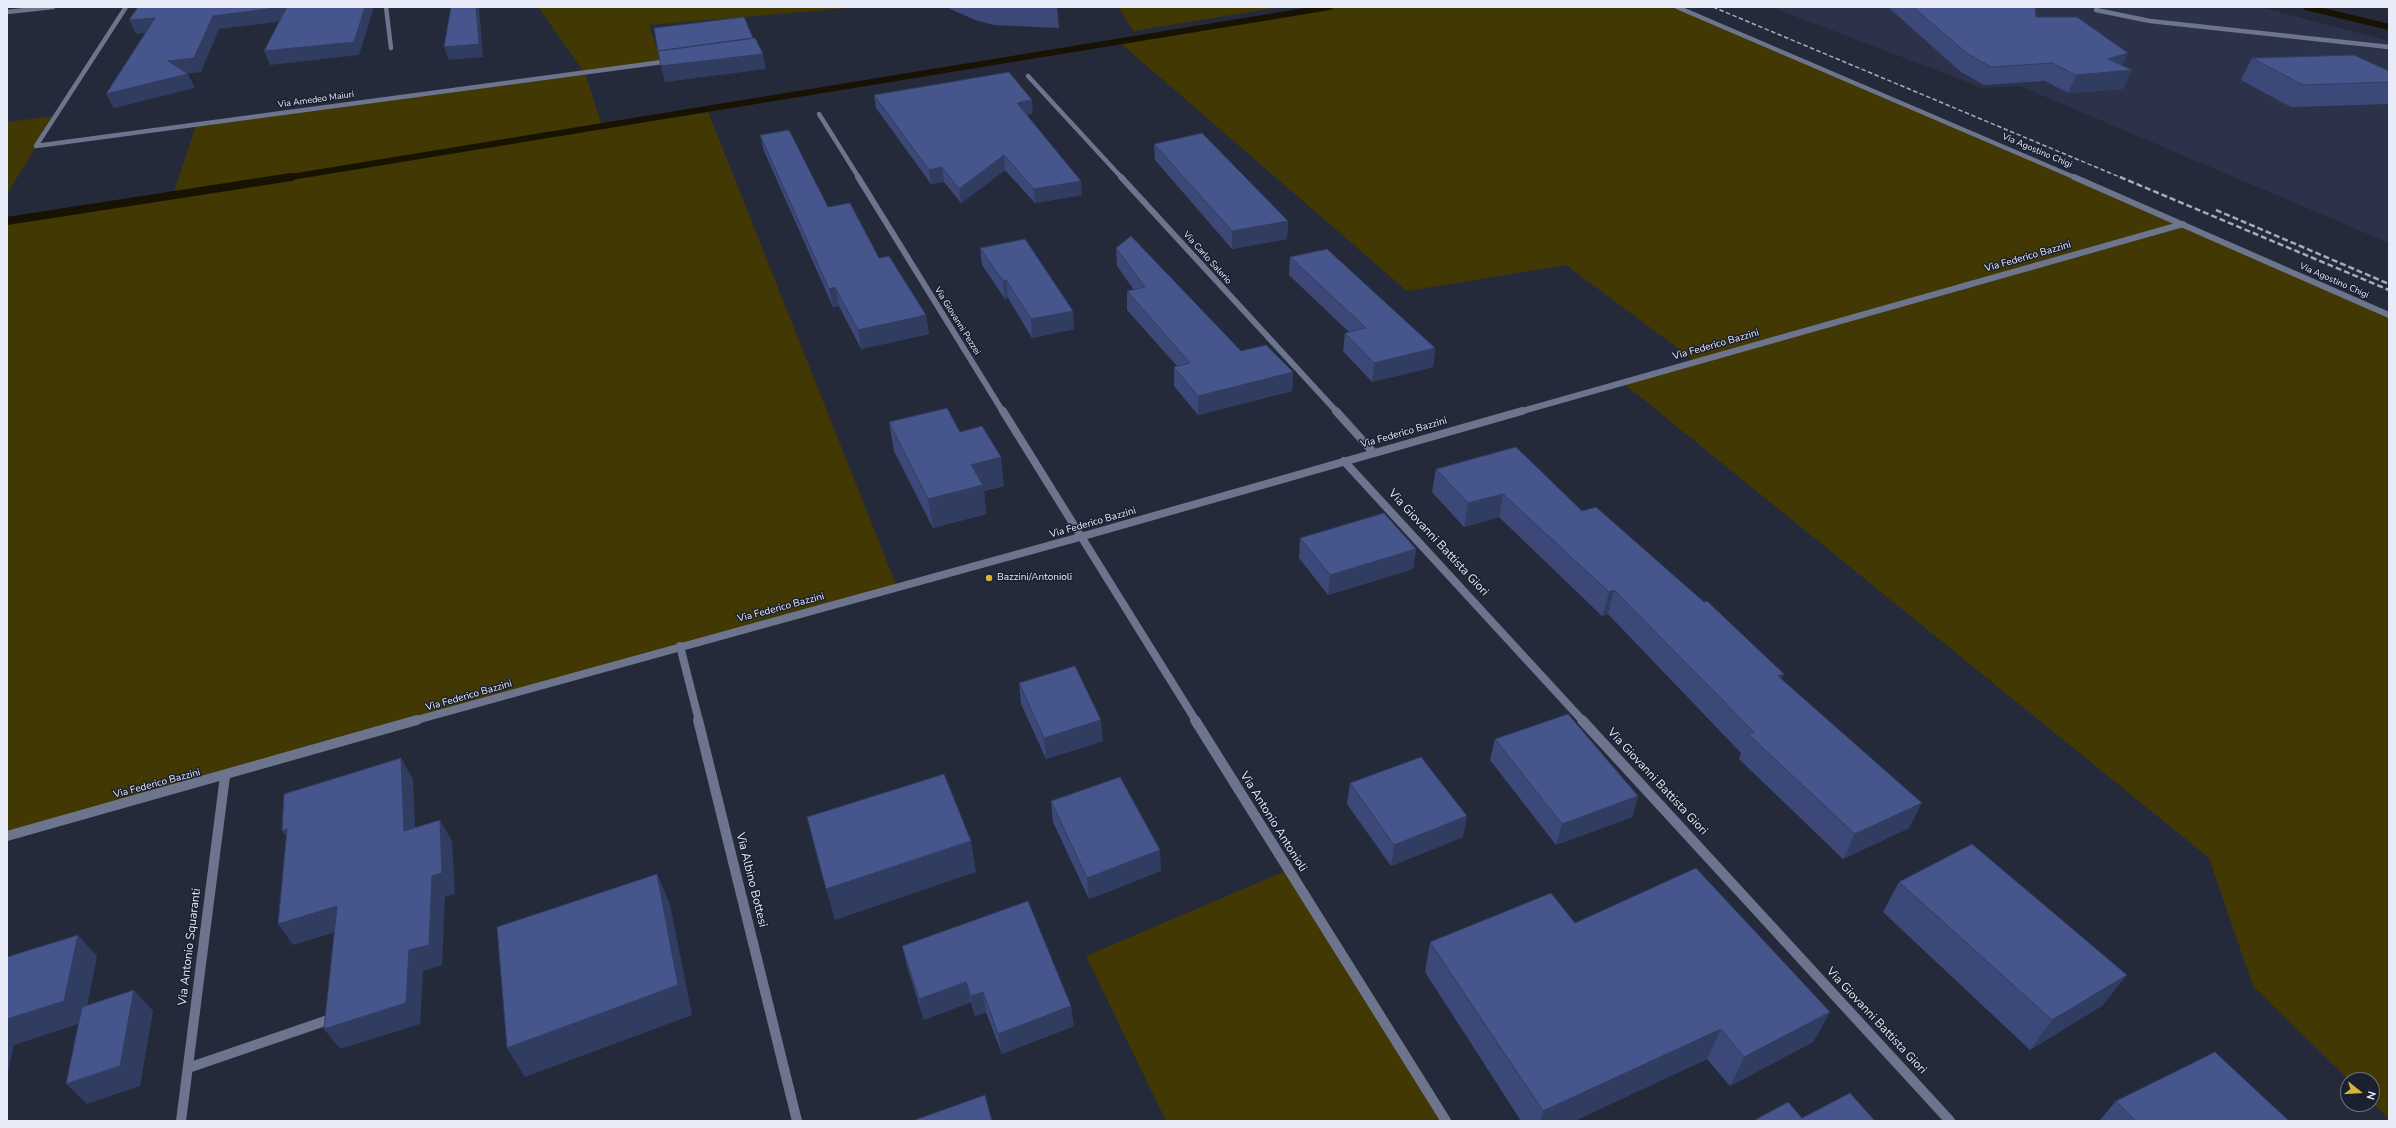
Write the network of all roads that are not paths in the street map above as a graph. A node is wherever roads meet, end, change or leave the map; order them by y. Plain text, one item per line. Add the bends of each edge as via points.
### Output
1 (53, 7) edge
2 (126, 7) edge
3 (386, 7) edge
4 (1677, 7) edge
5 (2096, 10) dead end
6 (7, 12) edge
7 (2389, 47) edge
8 (391, 48) dead end
9 (677, 60) edge
10 (1028, 76) dead end
11 (819, 114) dead end
12 (2183, 224) junction
13 (2389, 315) edge
14 (1373, 452) junction
15 (1344, 461) junction
16 (1080, 537) junction
17 (680, 646) junction
18 (225, 776) junction
19 (7, 836) edge
20 (328, 1020) edge
21 (188, 1068) junction
22 (181, 1121) edge
23 (797, 1121) edge
24 (1446, 1121) edge
25 (1950, 1121) edge

1 - 6 street
2 - 9 street, Via Amedeo Maiuri via 36,146
3 - 8 street
4 - 12 street, Via Agostino Chigi
5 - 7 street via 2156,22
10 - 14 street, Via Carlo Salerio
11 - 16 street, Via Giovanni Pezzei
12 - 13 street, Via Agostino Chigi
12 - 14 street, Via Federico Bazzini
14 - 15 street, Via Federico Bazzini
15 - 16 street, Via Federico Bazzini
15 - 25 street, Via Giovanni Battista Giori
16 - 17 street, Via Federico Bazzini
16 - 24 street, Via Antonio Antonioli
17 - 18 street, Via Federico Bazzini
17 - 23 street, Via Albino Bottesi
18 - 19 street, Via Federico Bazzini
18 - 21 street, Via Antonio Squaranti
20 - 21 street
21 - 22 street, Via Antonio Squaranti

